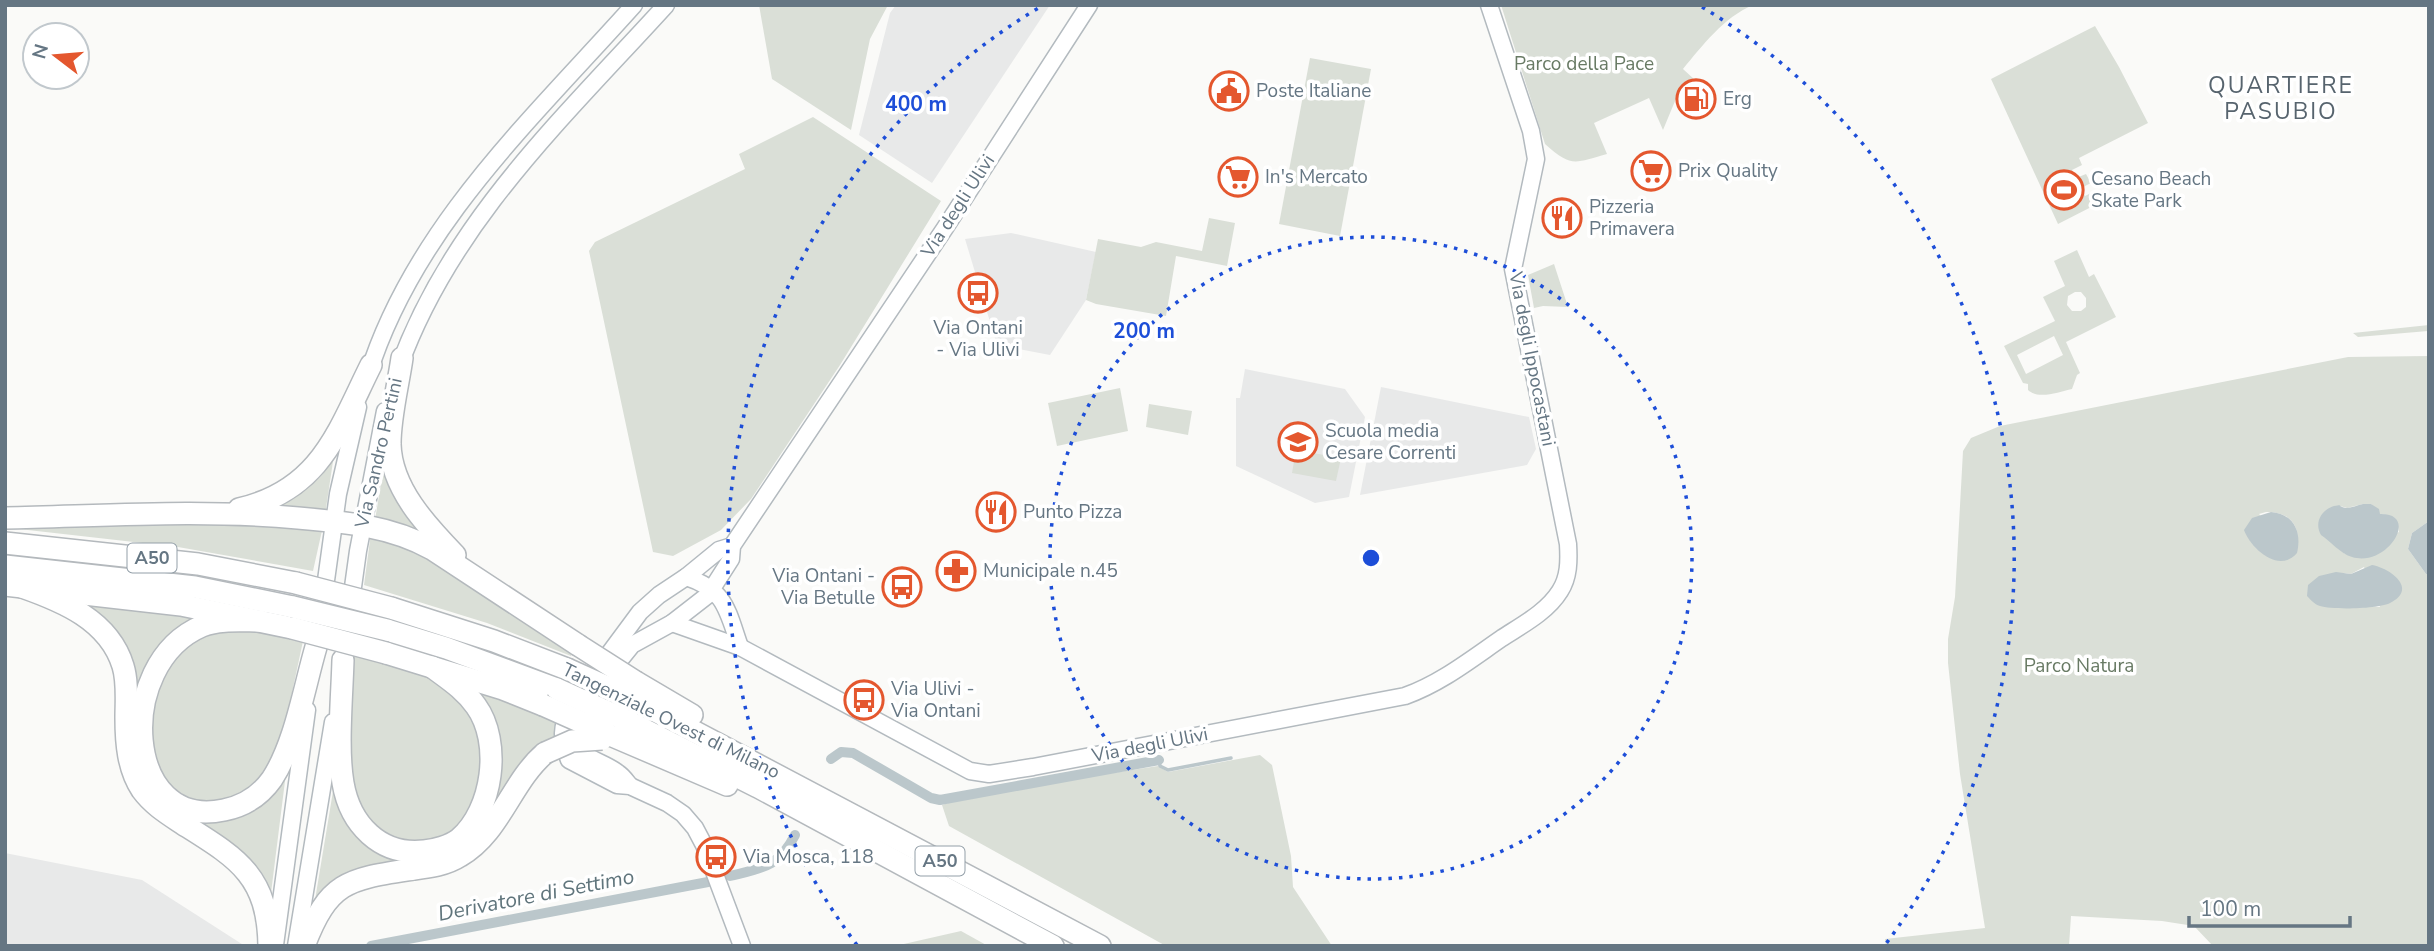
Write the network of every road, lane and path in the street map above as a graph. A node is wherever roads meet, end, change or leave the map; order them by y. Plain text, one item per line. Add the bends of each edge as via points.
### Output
1 (634, 5) edge
2 (666, 5) edge
3 (1089, 5) edge
4 (1489, 5) edge
5 (402, 358) junction
6 (371, 365) junction
7 (206, 514) junction
8 (5, 518) edge
9 (334, 521) junction
10 (362, 526) junction
11 (5, 543) edge
12 (732, 546) junction
13 (5, 566) edge
14 (686, 577) junction
15 (482, 580) junction
16 (13, 586) edge
17 (713, 589) junction
18 (1559, 593) joint
19 (659, 595) junction
20 (260, 621) junction
21 (672, 623) junction
22 (740, 647) junction
23 (316, 648) junction
24 (343, 660) junction
25 (432, 667) junction
26 (632, 689) junction
27 (610, 730) junction
28 (630, 786) junction
29 (848, 837) junction
30 (269, 946) edge
31 (275, 946) edge
32 (296, 946) edge
33 (304, 946) edge
34 (742, 946) edge
35 (1053, 946) edge
36 (1100, 946) edge

1 - 6 street, Via Sandro Pertini via 461,201 411,279
2 - 5 street, Via Sandro Pertini via 478,218 439,279
3 - 12 street, Via degli Ulivi
4 - 18 street, Via degli Ippocastani via 1536,159 1513,269 1568,544 1567,575
5 - 10 street, Via Sandro Pertini via 378,441
5 - 15 highway via 390,445 396,473 426,522
6 - 7 highway via 324,457 299,482 263,502
6 - 9 street, Via Sandro Pertini
7 - 8 highway
7 - 9 highway
9 - 10 highway
9 - 23 street, Via Sandro Pertini
10 - 15 highway via 414,539
10 - 24 street, Via Sandro Pertini
11 - 26 highway, Tangenziale Ovest di Milano / A50, bridge via 198,564 296,583 391,608
12 - 14 street, Via degli Ulivi via 719,550
12 - 17 street, Via degli Ulivi via 731,559
13 - 27 highway, Tangenziale Ovest di Milano / A50, bridge via 208,589 387,630 557,689
14 - 17 street
14 - 19 street, Via degli Ulivi
15 - 26 highway, bridge via 578,645
16 - 20 highway via 181,605
16 - 30 highway via 64,603 93,622 112,643 125,676 130,764 140,787 161,810 242,866 263,900
17 - 21 street, Via degli Ulivi
17 - 22 street
18 - 22 street, Via degli Ulivi via 1533,617 1458,669 1405,696 989,774 970,771
19 - 21 street
19 - 28 street, Via degli Ulivi via 640,612 602,663 561,728 569,760 617,785
20 - 23 highway via 202,626 167,649 152,676 142,709 143,754 157,786 183,806 218,812 236,808 263,790 281,761
20 - 25 highway, bridge
21 - 22 street, Via degli Ulivi
21 - 28 street via 632,645 573,731 573,743 583,753 618,772
23 - 31 street, Via Sandro Pertini
24 - 25 highway via 341,752 350,805 373,839 413,852 434,850 457,840 482,806 489,779 486,726 477,707
24 - 32 street, Via Sandro Pertini
25 - 27 highway, bridge
26 - 36 highway, Tangenziale Ovest di Milano / A50 via 781,775
27 - 29 highway via 641,749
27 - 29 highway, Tangenziale Ovest di Milano / A50 via 758,787
27 - 33 highway, bridge via 545,753 469,850 444,864 377,874 337,890 320,909
28 - 34 street via 667,803 695,828
29 - 35 highway, Tangenziale Ovest di Milano / A50

